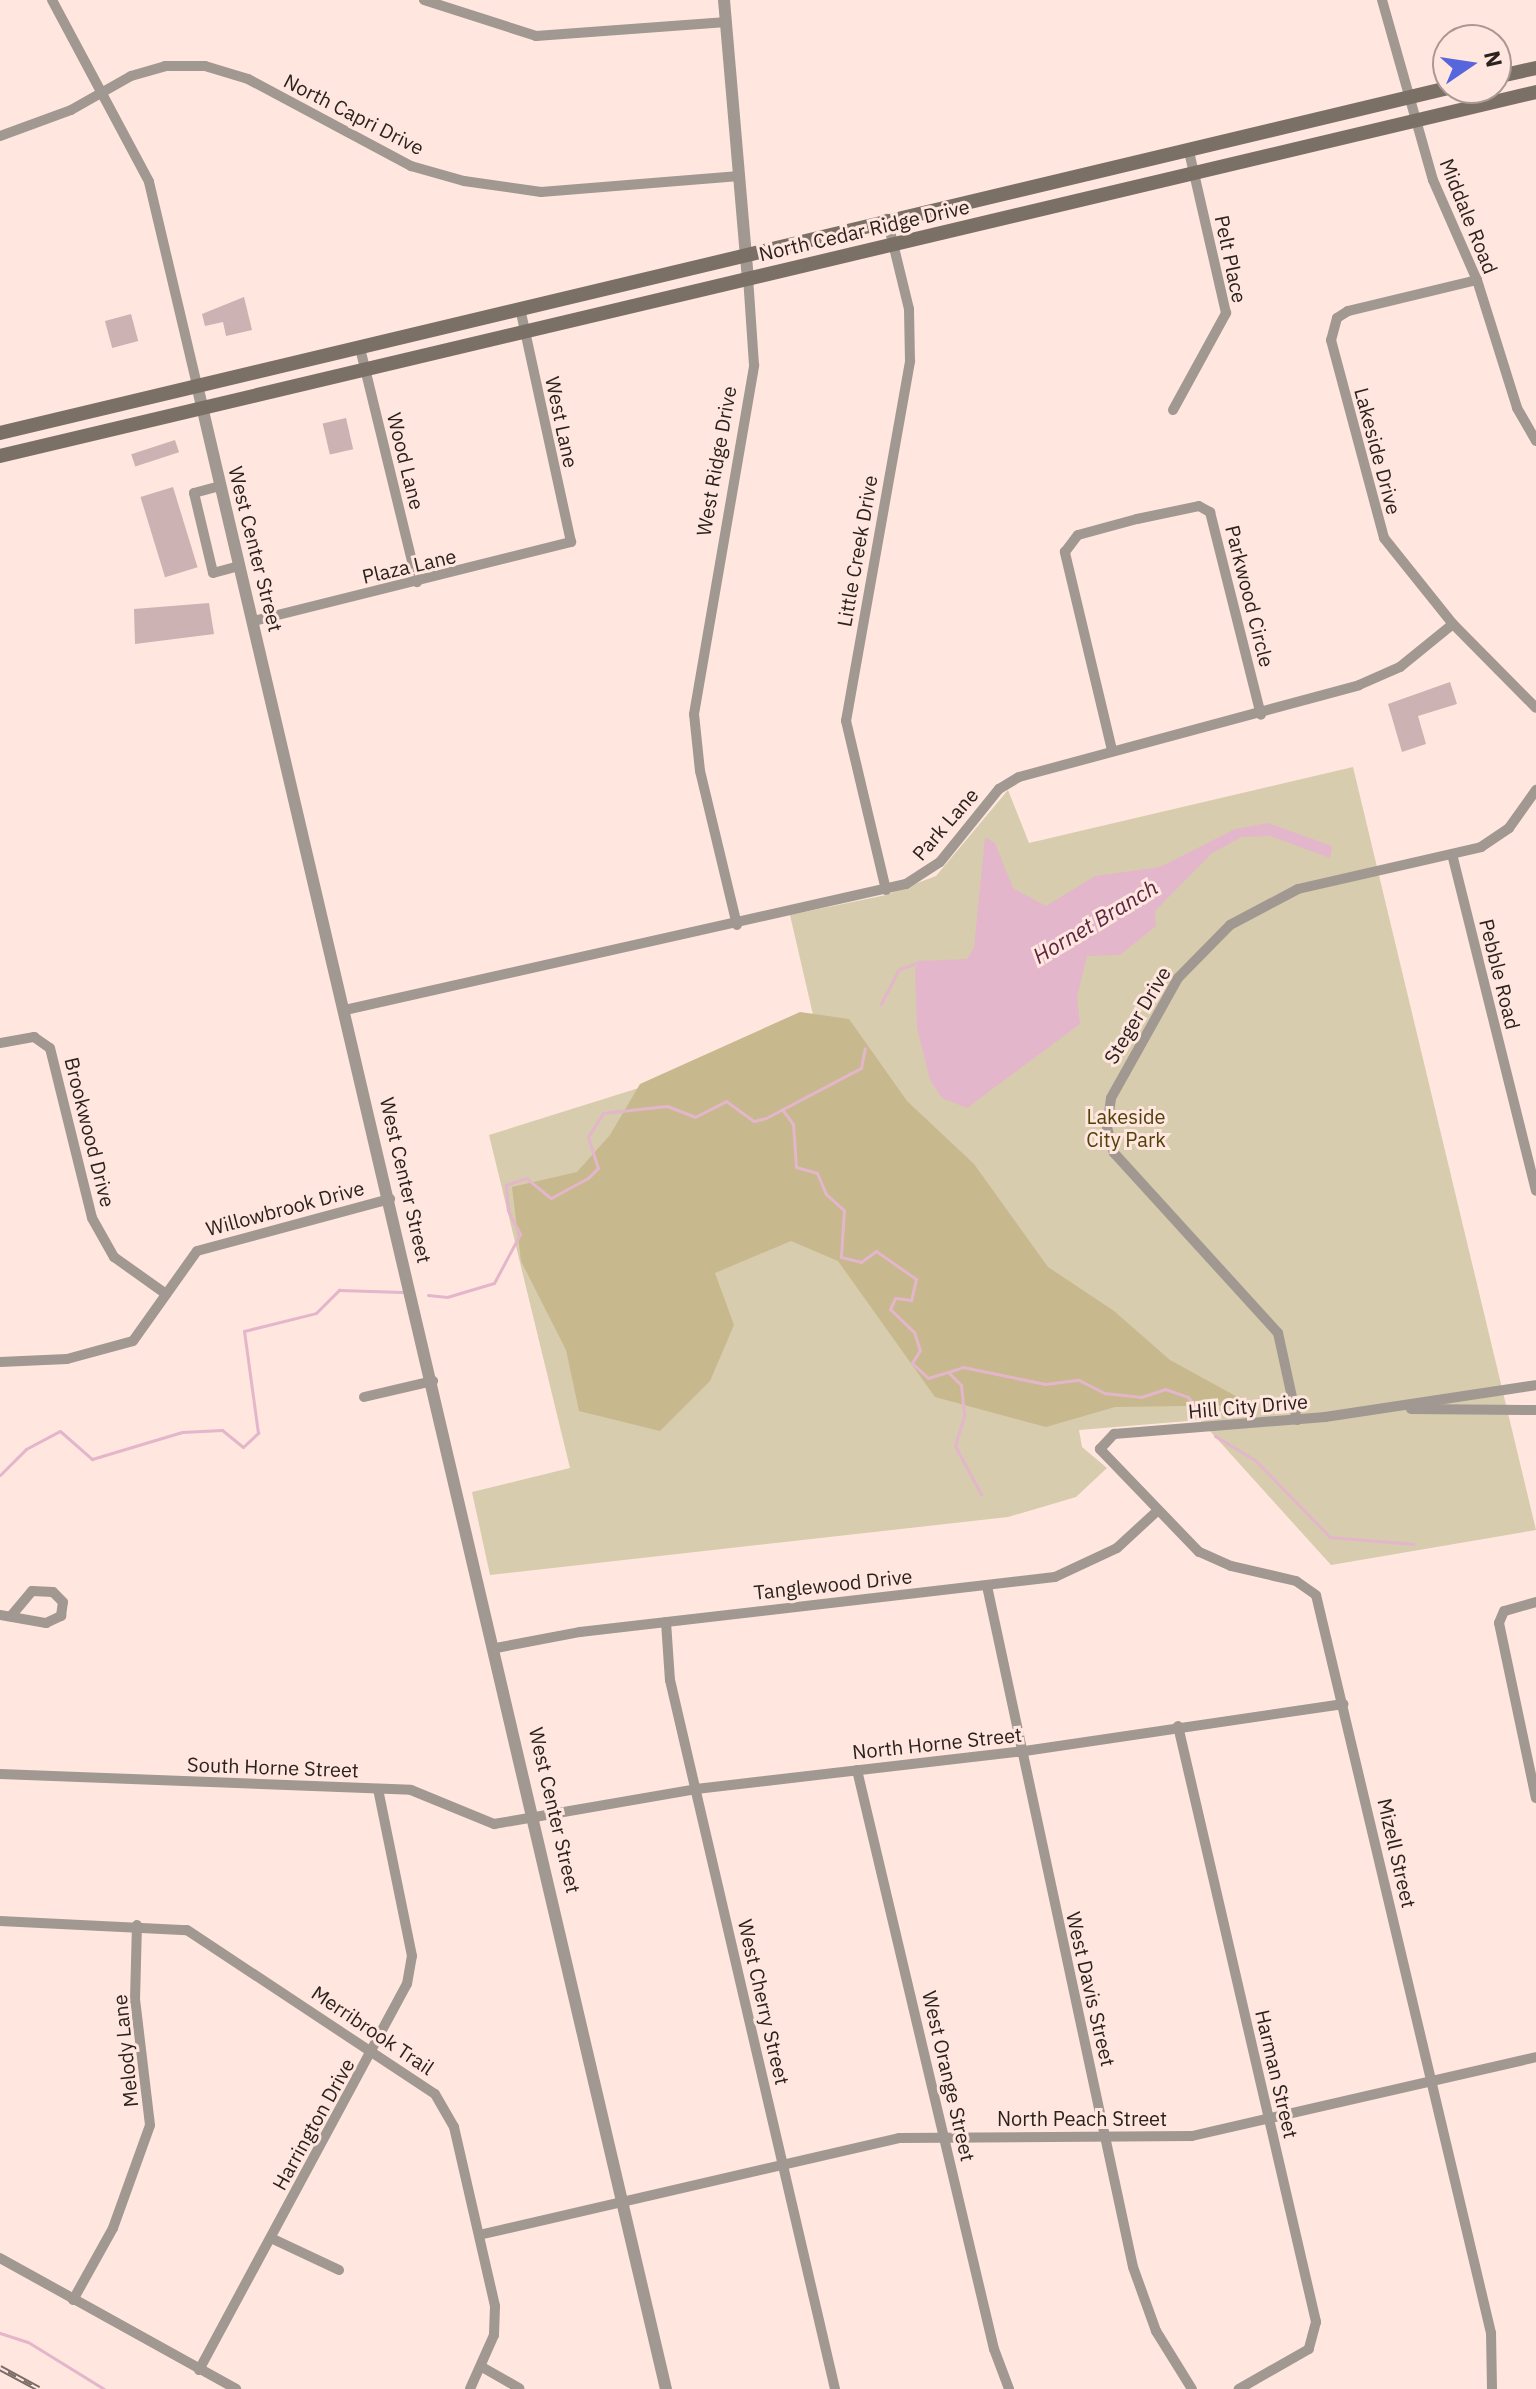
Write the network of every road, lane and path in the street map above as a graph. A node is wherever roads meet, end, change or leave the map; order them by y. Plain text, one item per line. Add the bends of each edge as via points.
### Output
1 (52, 0) edge
2 (424, 0) edge
3 (724, 0) edge
4 (1382, 0) edge
5 (726, 22) junction
6 (1536, 68) edge
7 (1512, 73) edge
8 (104, 92) junction
9 (1432, 92) edge
10 (1536, 92) edge
11 (1408, 97) junction
12 (1414, 120) junction
13 (0, 136) edge
14 (1189, 152) junction
15 (1194, 174) junction
16 (739, 176) junction
17 (887, 219) junction
18 (893, 243) junction
19 (746, 253) junction
20 (748, 278) junction
21 (1477, 280) junction
22 (520, 309) junction
23 (525, 331) junction
24 (360, 348) junction
25 (366, 368) junction
26 (197, 385) junction
27 (201, 407) junction
28 (1173, 410) dead end
29 (0, 433) edge
30 (1536, 441) edge
31 (0, 456) edge
32 (220, 486) junction
33 (571, 542) joint
34 (239, 566) junction
35 (417, 582) junction
36 (254, 621) junction
37 (1453, 624) junction
38 (1536, 708) edge
39 (1261, 715) junction
40 (1112, 750) junction
41 (1536, 790) edge
42 (1453, 858) junction
43 (886, 890) junction
44 (737, 925) junction
45 (345, 1010) junction
46 (0, 1043) edge
47 (1536, 1191) edge
48 (390, 1199) junction
49 (166, 1294) junction
50 (0, 1362) edge
51 (433, 1381) junction
52 (1536, 1385) edge
53 (364, 1397) dead end
54 (1401, 1407) junction
55 (1536, 1410) edge
56 (1297, 1420) junction
57 (1101, 1442) joint
58 (1156, 1512) junction
59 (987, 1586) junction
60 (1536, 1602) edge
61 (5, 1616) edge
62 (666, 1622) junction
63 (496, 1648) junction
64 (1343, 1704) junction
65 (1178, 1726) junction
66 (1018, 1752) junction
67 (857, 1770) junction
68 (1533, 1773) edge
69 (0, 1774) edge
70 (378, 1789) junction
71 (696, 1789) junction
72 (1536, 1798) edge
73 (535, 1814) junction
74 (0, 1921) edge
75 (137, 1925) junction
76 (374, 2050) junction
77 (1536, 2057) edge
78 (1433, 2082) junction
79 (1269, 2120) junction
80 (945, 2134) junction
81 (1106, 2137) junction
82 (784, 2165) junction
83 (625, 2200) junction
84 (479, 2235) junction
85 (273, 2239) junction
86 (0, 2258) edge
87 (339, 2270) dead end
88 (73, 2300) junction
89 (482, 2367) junction
90 (199, 2370) junction
91 (519, 2388) edge
92 (236, 2389) edge
93 (470, 2389) edge
94 (666, 2389) edge
95 (835, 2389) edge
96 (1009, 2389) edge
97 (1192, 2389) edge
98 (1239, 2389) edge
99 (1492, 2389) edge

1 - 8 street, West Center Street
2 - 5 street via 536,36
3 - 5 street, West Ridge Drive
4 - 11 street, Middale Road
5 - 16 street, West Ridge Drive
6 - 7 main road
8 - 13 street, North Capri Drive via 38,125
8 - 16 street, North Capri Drive via 165,66 228,71 411,166 507,189 605,190
8 - 26 street, West Center Street via 149,182
9 - 11 main road, North Cedar Ridge Drive
10 - 12 main road, North Cedar Ridge Drive
11 - 12 street, Middale Road
11 - 14 main road, North Cedar Ridge Drive
12 - 15 main road, North Cedar Ridge Drive
12 - 21 street, Middale Road
14 - 15 street, Pelt Place
14 - 17 main road, North Cedar Ridge Drive
15 - 18 main road, North Cedar Ridge Drive
15 - 28 street, Pelt Place via 1226,313
16 - 19 street, West Ridge Drive
17 - 18 street, Little Creek Drive
17 - 19 main road, North Cedar Ridge Drive
18 - 20 main road, North Cedar Ridge Drive
18 - 43 street, Little Creek Drive via 909,309 910,361 846,721
19 - 20 street, West Ridge Drive
19 - 22 main road, North Cedar Ridge Drive
20 - 23 main road, North Cedar Ridge Drive
20 - 44 street, West Ridge Drive via 754,365 694,714 700,771
21 - 30 street, Middale Road via 1507,383
21 - 37 street, Lakeside Drive via 1361,308 1337,318 1331,340 1372,507 1403,567
22 - 23 street, West Lane
22 - 24 main road, North Cedar Ridge Drive
23 - 25 main road, North Cedar Ridge Drive
23 - 33 street, West Lane
24 - 25 street, Wood Lane
24 - 26 main road, North Cedar Ridge Drive
25 - 27 main road, North Cedar Ridge Drive
25 - 35 street, Wood Lane
26 - 27 street, West Center Street
26 - 29 main road, North Cedar Ridge Drive
27 - 31 main road, North Cedar Ridge Drive
27 - 32 street, West Center Street
32 - 34 street, West Center Street
32 - 34 street via 194,493 213,573
33 - 35 street, Plaza Lane
34 - 36 street, West Center Street
35 - 36 street, Plaza Lane
36 - 45 street, West Center Street
37 - 38 street, Lakeside Drive
37 - 39 street, Park Lane via 1400,667
39 - 40 street, Park Lane
39 - 40 street, Parkwood Circle via 1210,512 1199,506 1137,519 1078,535 1065,552
40 - 43 street, Park Lane via 1019,777 999,789 924,876
41 - 42 street, Steger Drive via 1496,840
42 - 47 street, Pebble Road
42 - 56 street, Steger Drive via 1298,889 1230,925 1178,978 1111,1098 1107,1127 1114,1153 1278,1333
43 - 44 street, Park Lane
44 - 45 street, Park Lane
45 - 48 street, West Center Street
46 - 49 street, Brookwood Drive via 34,1037 50,1048 92,1218 114,1257
48 - 49 street, Willowbrook Drive via 215,1242 197,1251
48 - 51 street, West Center Street
49 - 50 street, Willowbrook Drive via 133,1341 78,1357
51 - 53 street
51 - 63 street, West Center Street
52 - 54 street, Hill City Drive
54 - 55 street, Hill City Drive via 1456,1414
54 - 56 street, Hill City Drive
56 - 57 street, Hill City Drive via 1114,1434
57 - 58 street, Mizell Street via 1104,1455
58 - 59 street, Tanglewood Drive via 1117,1548 1079,1568
58 - 64 street, Mizell Street via 1214,1560 1307,1586 1320,1607
59 - 62 street, Tanglewood Drive
59 - 66 street, West Davis Street
60 - 68 street via 1504,1611 1500,1638
61 - 61 street via 27,1593 47,1590 63,1602 54,1621
62 - 63 street, Tanglewood Drive
62 - 71 street, West Cherry Street via 670,1680
63 - 73 street, West Center Street
64 - 65 street, North Horne Street
64 - 78 street, Mizell Street
65 - 66 street, North Horne Street
65 - 79 street, Harman Street
66 - 67 street, North Horne Street
66 - 81 street, West Davis Street
67 - 71 street, North Horne Street
67 - 80 street, West Orange Street
68 - 72 street
69 - 70 street, South Horne Street
70 - 73 street, South Horne Street via 430,1793 481,1824
70 - 76 street, Harrington Drive via 412,1956 407,1984
71 - 73 street, North Horne Street
71 - 82 street, West Cherry Street
73 - 83 street, West Center Street
74 - 75 street, Merribrook Trail
75 - 76 street, Merribrook Trail via 187,1930 212,1942
75 - 88 street, Melody Lane via 136,2016 150,2125 113,2228
76 - 84 street, Merribrook Trail via 446,2108
76 - 85 street, Harrington Drive
77 - 78 street, North Peach Street
78 - 79 street, North Peach Street
78 - 99 street, Mizell Street via 1491,2333
79 - 81 street, North Peach Street via 1192,2136
79 - 98 street, Harman Street via 1317,2337 1309,2349
80 - 81 street, North Peach Street
80 - 82 street, North Peach Street
80 - 96 street, West Orange Street via 994,2349
81 - 97 street, West Davis Street via 1142,2301
82 - 83 street, North Peach Street
82 - 95 street, West Cherry Street
83 - 84 street, North Peach Street
83 - 94 street, West Center Street
84 - 89 street, Merribrook Trail via 495,2306
85 - 87 street
85 - 90 street, Harrington Drive
86 - 88 street
88 - 90 street
89 - 91 street
89 - 93 street, Merribrook Trail
90 - 92 street

